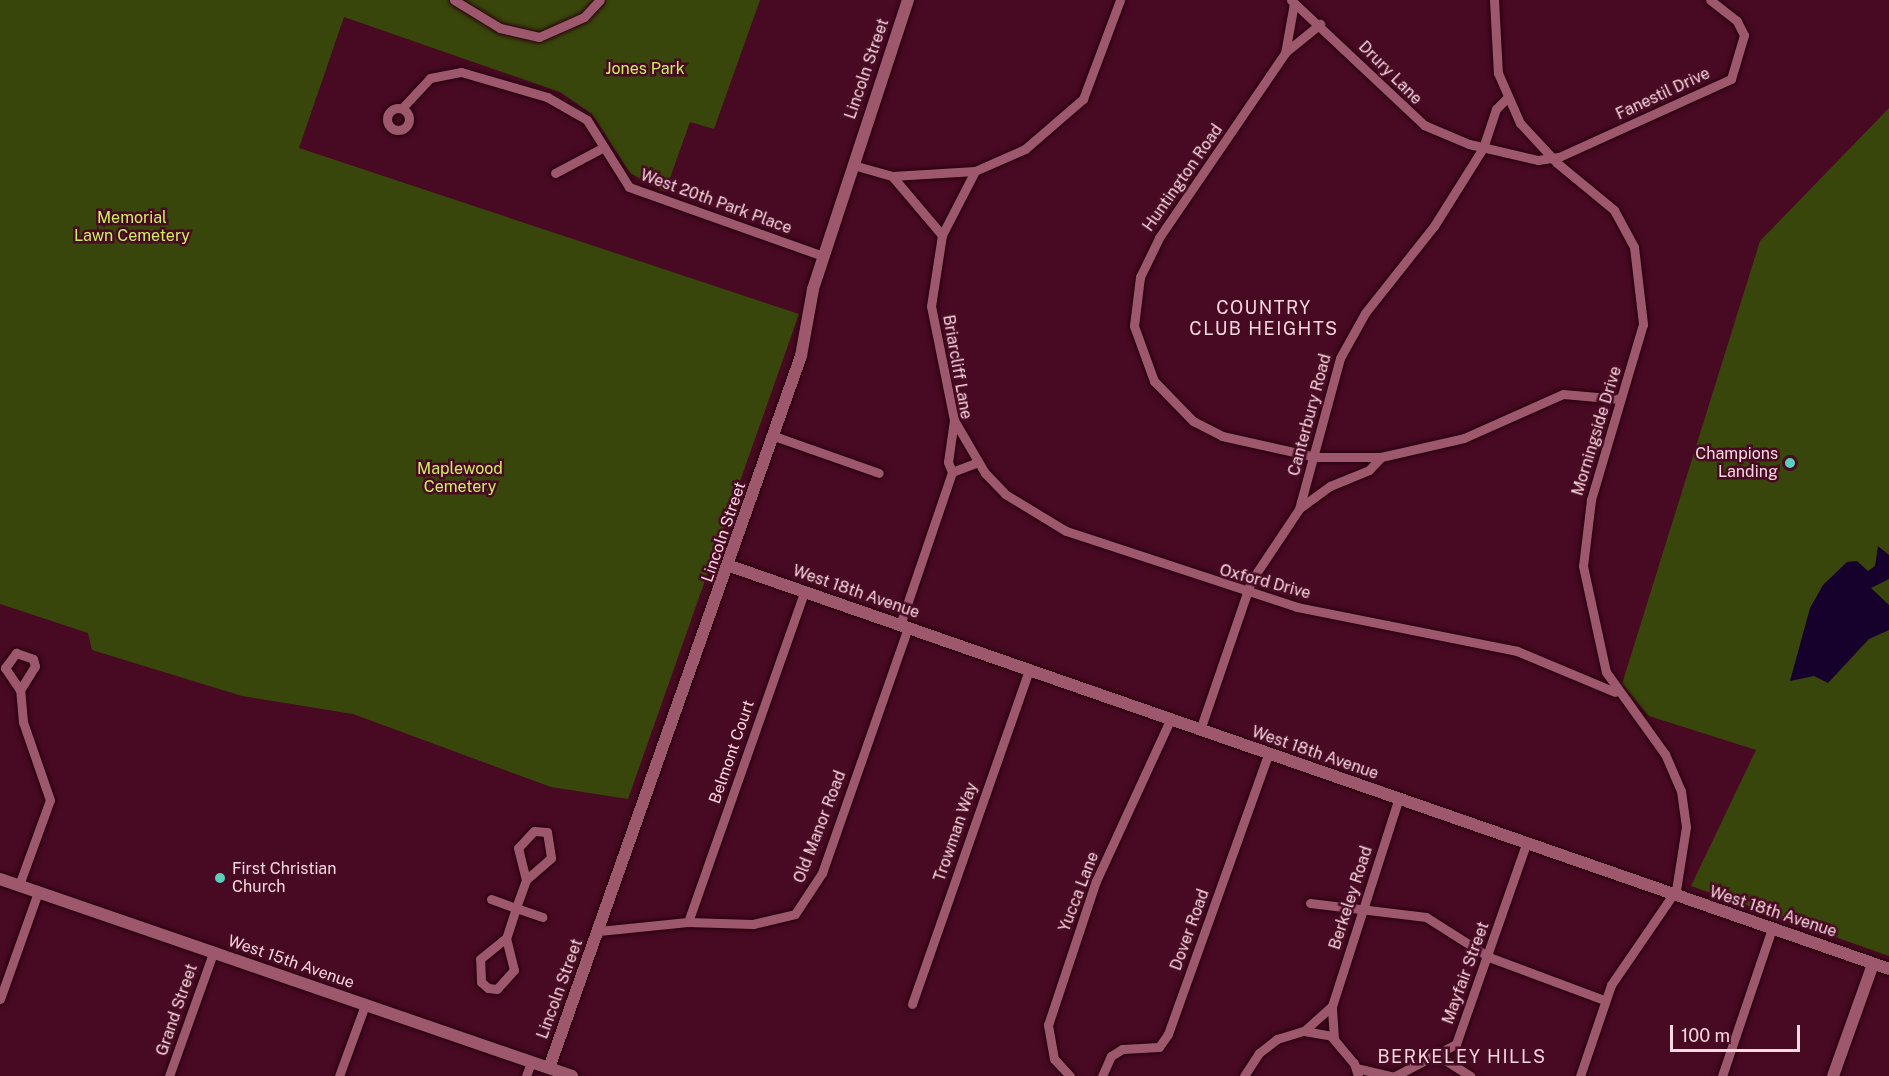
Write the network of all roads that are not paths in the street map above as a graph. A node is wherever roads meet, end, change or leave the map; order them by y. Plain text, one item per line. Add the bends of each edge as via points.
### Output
1 (454, 0) edge
2 (600, 0) edge
3 (908, 0) edge
4 (1120, 0) edge
5 (1710, 0) edge
6 (1496, 1) edge
7 (1293, 2) edge
8 (1320, 24) junction
9 (1285, 53) junction
10 (1507, 98) junction
11 (404, 106) dead end
12 (604, 147) junction
13 (1483, 148) junction
14 (1552, 158) junction
15 (853, 165) junction
16 (975, 171) junction
17 (555, 173) dead end
18 (892, 176) junction
19 (942, 235) junction
20 (824, 256) junction
21 (1620, 399) junction
22 (954, 420) junction
23 (774, 436) junction
24 (1316, 457) junction
25 (1381, 457) junction
26 (978, 462) junction
27 (879, 472) dead end
28 (952, 472) junction
29 (1299, 509) junction
30 (730, 566) junction
31 (804, 591) junction
32 (1246, 593) junction
33 (904, 626) junction
34 (1029, 670) junction
35 (20, 690) dead end
36 (1615, 692) junction
37 (1170, 720) junction
38 (1200, 730) junction
39 (1268, 754) junction
40 (1398, 800) junction
41 (1526, 844) junction
42 (0, 879) edge
43 (526, 880) junction
44 (19, 885) junction
45 (38, 892) junction
46 (1674, 896) junction
47 (491, 900) dead end
48 (1310, 903) dead end
49 (516, 908) junction
50 (1362, 913) junction
51 (542, 917) dead end
52 (688, 922) junction
53 (1772, 928) junction
54 (599, 931) junction
55 (506, 938) junction
56 (213, 953) junction
57 (1489, 957) junction
58 (1873, 964) junction
59 (1889, 969) edge
60 (0, 999) edge
61 (1604, 1000) junction
62 (912, 1004) dead end
63 (365, 1005) junction
64 (1332, 1006) junction
65 (1304, 1030) junction
66 (1334, 1038) junction
67 (1440, 1057) junction
68 (531, 1062) junction
69 (549, 1068) junction
70 (1357, 1072) edge
71 (169, 1076) edge
72 (339, 1076) edge
73 (526, 1076) edge
74 (572, 1076) edge
75 (1070, 1076) edge
76 (1102, 1076) edge
77 (1244, 1076) edge
78 (1393, 1076) edge
79 (1471, 1076) edge
80 (1580, 1076) edge
81 (1722, 1076) edge
82 (1833, 1076) edge

1 - 2 street via 500,28 539,37 584,18
3 - 15 street, Lincoln Street
4 - 16 street via 1083,99 1024,149
5 - 14 street, Fanestil Drive via 1737,21 1744,35 1731,79
6 - 10 street, Morningside Drive via 1498,73
7 - 8 street, Drury Lane
7 - 9 street, Huntington Road
8 - 9 street
8 - 13 street, Drury Lane via 1406,112 1424,125
9 - 24 street, Huntington Road via 1159,238 1140,277 1134,326 1154,381 1193,421 1222,436
10 - 13 street, Canterbury Road via 1491,117
10 - 14 street, Morningside Drive
11 - 12 street, West 20th Park Place via 430,78 479,75 572,108
12 - 17 street
12 - 20 street, West 20th Park Place via 629,187 642,194
13 - 14 street, Drury Lane via 1517,158
13 - 24 street, Canterbury Road via 1434,226 1355,327 1340,358
14 - 21 street, Morningside Drive via 1614,210 1634,247 1643,324
15 - 18 street
15 - 20 street, Lincoln Street
16 - 18 street
16 - 19 street, Briarcliff Lane
18 - 19 street
19 - 22 street, Briarcliff Lane via 931,306
20 - 23 street, Lincoln Street via 801,356
21 - 25 street, Huntington Road via 1563,394 1464,438
21 - 36 street, Morningside Drive via 1591,500 1583,566 1597,650
22 - 26 street, Oxford Drive
22 - 28 street, Briarcliff Lane via 948,462
23 - 27 street
23 - 30 street, Lincoln Street
24 - 25 street, Huntington Road
24 - 29 street, Canterbury Road
25 - 29 street
26 - 28 street
26 - 32 street, Oxford Drive via 1030,514 1066,531
28 - 33 street, Briarcliff Lane
29 - 32 street, Canterbury Road
30 - 31 street, West 18th Avenue
30 - 54 street, Lincoln Street
31 - 33 street, West 18th Avenue
31 - 52 street, Belmont Court
32 - 36 street, Oxford Drive via 1472,639 1537,658
32 - 38 street, Canterbury Road
33 - 34 street, West 18th Avenue
33 - 52 street, Old Manor Road via 807,901 782,920
34 - 37 street, West 18th Avenue
34 - 62 street, Trowman Way
35 - 44 street via 23,722 50,800
36 - 46 street, Morningside Drive via 1665,754 1682,791 1684,861
37 - 38 street, West 18th Avenue
37 - 75 street, Yucca Lane via 1096,881 1048,1025 1054,1059
38 - 39 street, West 18th Avenue
39 - 40 street, West 18th Avenue
39 - 76 street, Dover Road via 1168,1034 1159,1047 1122,1049 1112,1056
40 - 41 street, West 18th Avenue
40 - 50 street, Berkeley Road
41 - 46 street, West 18th Avenue
41 - 57 street, Mayfair Street
42 - 44 street, West 15th Avenue
43 - 43 street via 551,858 547,832 534,831 518,848
43 - 49 street
44 - 45 street, West 15th Avenue
45 - 56 street, West 15th Avenue
45 - 60 street
46 - 53 street, West 18th Avenue
46 - 61 street, Morningside Drive
47 - 49 street
48 - 50 street
49 - 51 street
49 - 55 street
50 - 57 street via 1400,910 1426,917
50 - 64 street, Berkeley Road
52 - 54 street, Old Manor Road
53 - 58 street, West 18th Avenue
53 - 81 street
54 - 69 street, Lincoln Street
55 - 55 street via 480,959 481,982 488,988 497,989 514,970
56 - 63 street, West 15th Avenue
56 - 71 street, Grand Street
57 - 61 street
57 - 67 street, Mayfair Street via 1456,1044
58 - 59 street, West 18th Avenue
58 - 82 street
61 - 80 street, Morningside Drive
63 - 68 street, West 15th Avenue
63 - 72 street
64 - 65 street
64 - 66 street, Berkeley Road
65 - 66 street
65 - 77 street via 1277,1039 1259,1053
66 - 70 street
67 - 78 street, Mayfair Street
67 - 79 street
68 - 69 street, West 15th Avenue
68 - 73 street
69 - 74 street, West 15th Avenue
70 - 78 street, Mayfair Street

